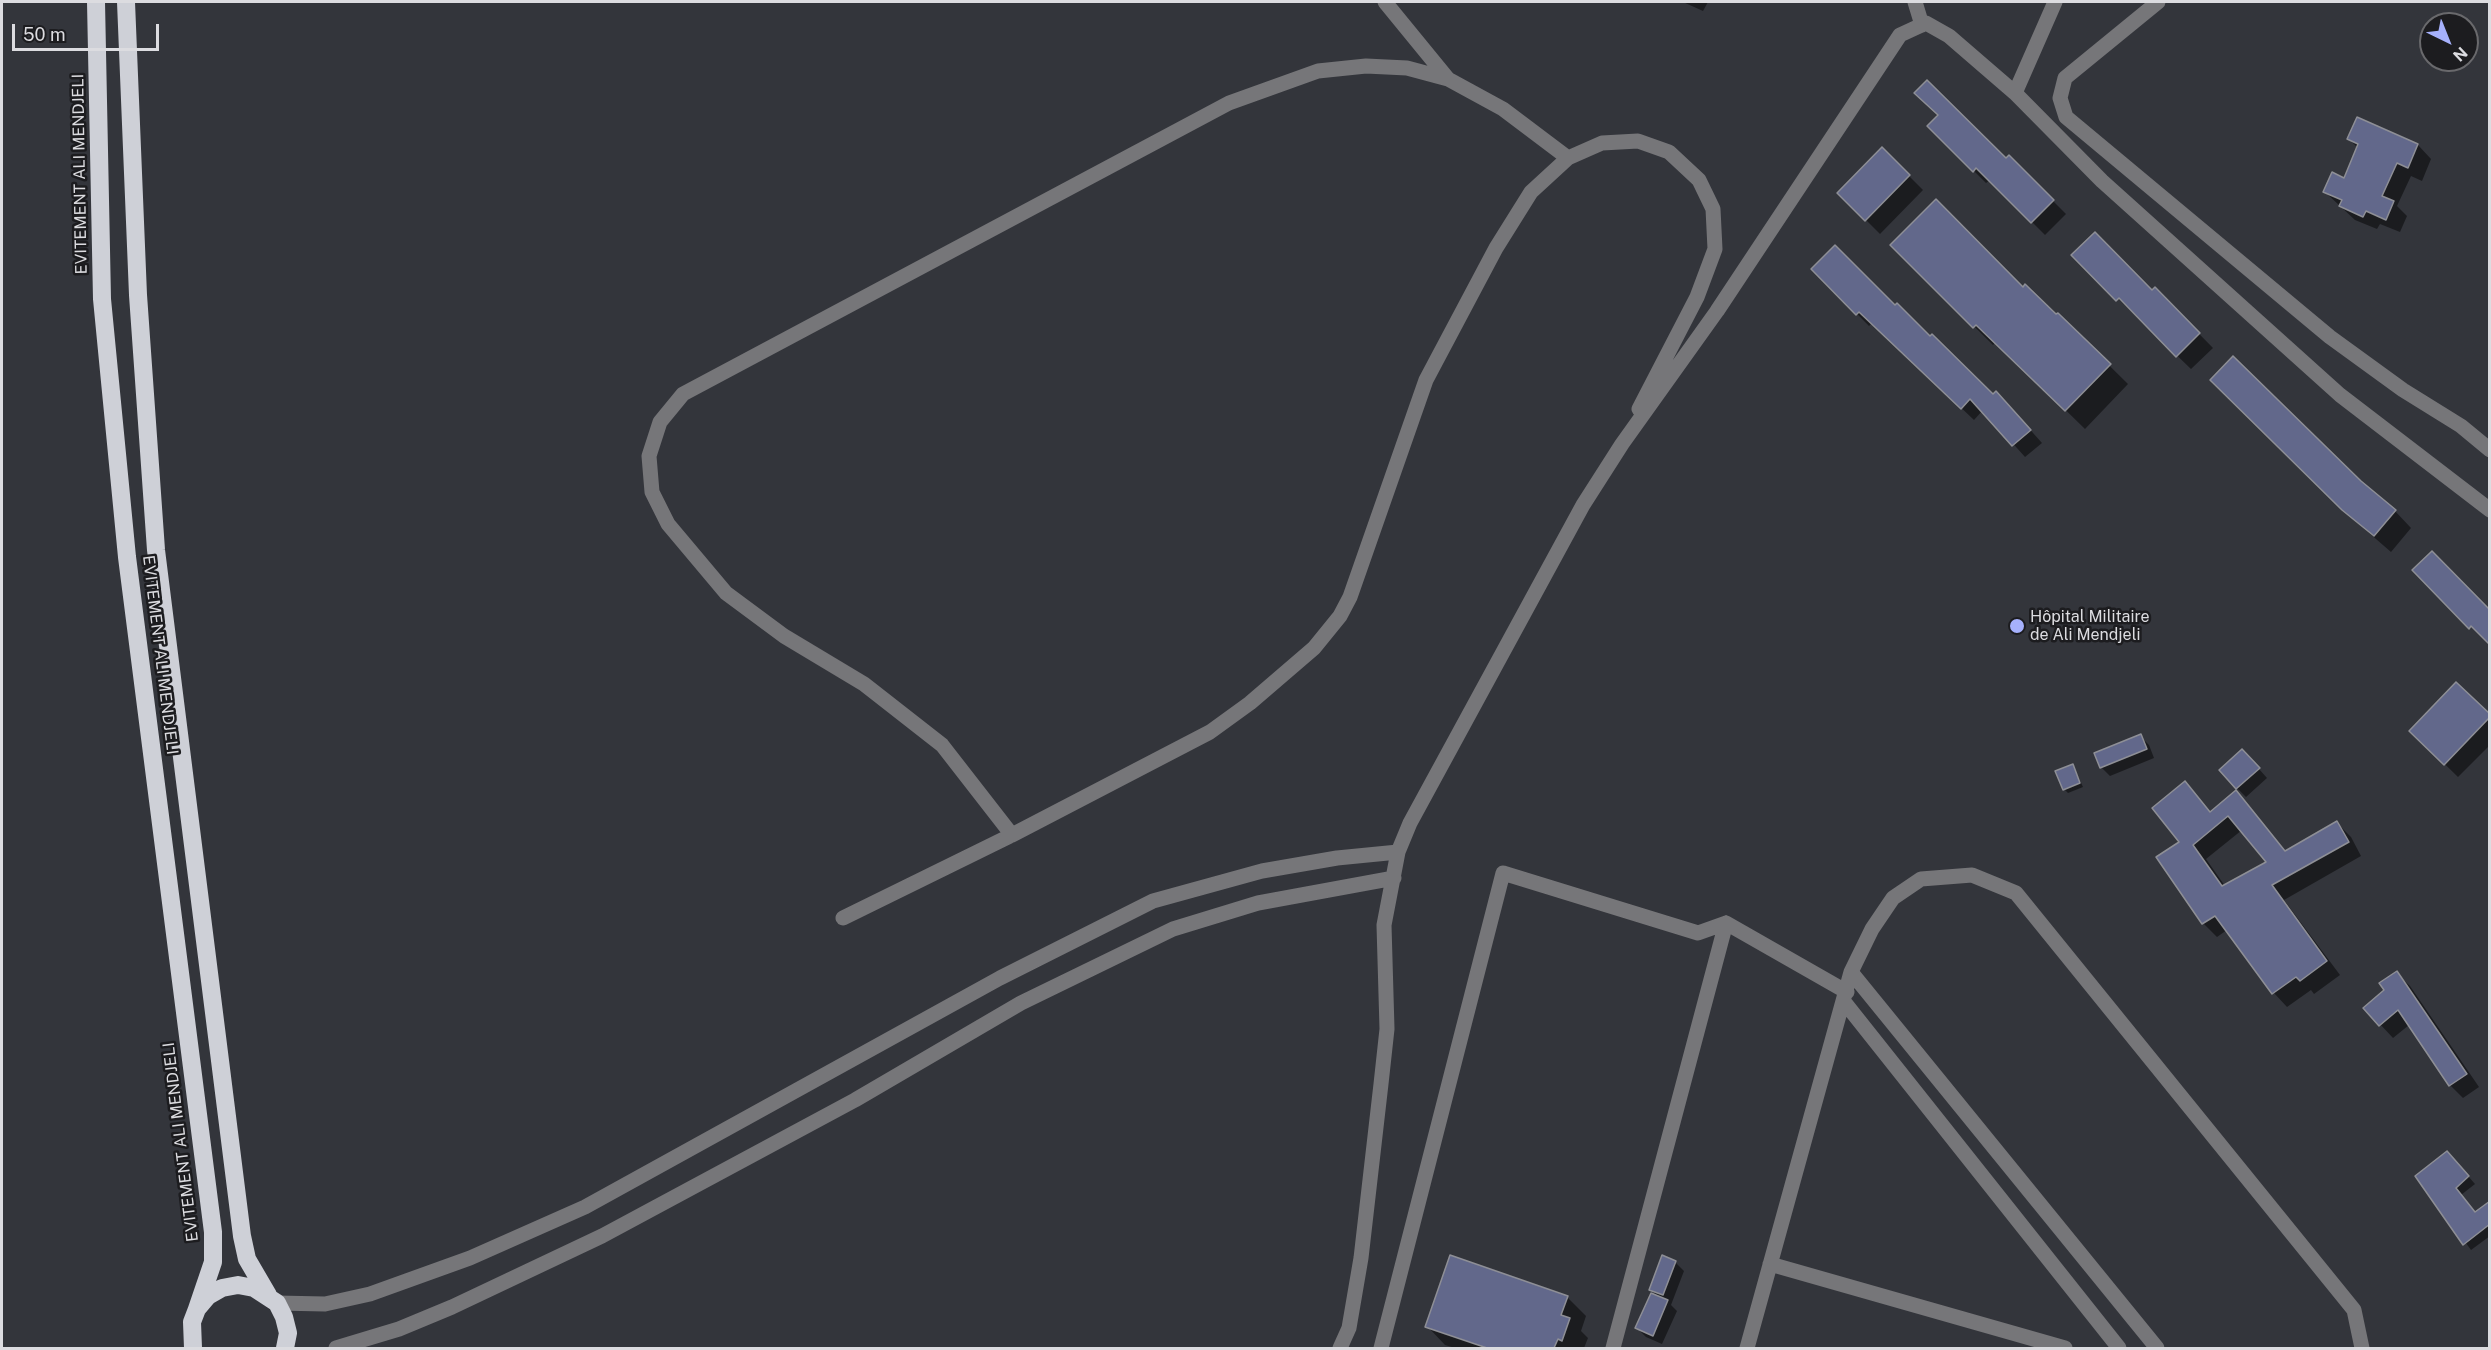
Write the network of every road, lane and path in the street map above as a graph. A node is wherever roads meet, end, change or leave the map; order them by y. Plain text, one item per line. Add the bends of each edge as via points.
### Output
1 (96, 2) edge
2 (126, 2) edge
3 (1385, 2) edge
4 (1915, 2) edge
5 (2055, 2) edge
6 (2158, 2) edge
7 (1922, 25) junction
8 (1448, 79) junction
9 (2015, 93) junction
10 (1568, 158) junction
11 (1622, 444) junction
12 (2490, 450) edge
13 (2490, 510) edge
14 (1012, 835) junction
15 (1398, 852) junction
16 (1394, 878) junction
17 (843, 918) dead end
18 (1726, 923) junction
19 (1851, 972) junction
20 (1846, 997) junction
21 (1770, 1264) junction
22 (273, 1299) junction
23 (197, 1309) junction
24 (193, 1348) edge
25 (285, 1348) edge
26 (336, 1348) edge
27 (1340, 1348) edge
28 (1381, 1348) edge
29 (1613, 1348) edge
30 (1747, 1348) edge
31 (2065, 1348) edge
32 (2119, 1348) edge
33 (2157, 1348) edge
34 (2362, 1348) edge

1 - 23 highway, EVITEMENT ALI MENDJELI via 102,299 127,557 213,1232 213,1262
2 - 22 highway, EVITEMENT ALI MENDJELI via 138,295 156,550 242,1236 247,1259
3 - 8 street
4 - 7 street
5 - 9 street
6 - 12 street via 2065,78 2060,98 2066,117 2330,337 2403,390 2462,426
7 - 9 street via 1933,26 1949,36
7 - 11 street via 1900,35 1892,44 1717,311
8 - 10 street via 1503,109
8 - 14 street via 1407,68 1366,66 1318,71 1229,103 683,394 660,422 649,456 652,492 668,524 726,593 784,636 864,684 942,745
9 - 13 street via 2102,181 2340,395
10 - 11 street via 1602,143 1638,141 1670,152 1699,180 1713,209 1715,249 1697,297
10 - 14 street via 1532,192 1496,248 1426,380 1350,597 1328,633 1250,703 1210,732
11 - 15 street via 1545,572
14 - 17 street
15 - 16 street
15 - 22 street via 1262,871 1153,901 1000,978 585,1207 470,1258 370,1294 325,1304
16 - 26 street via 1258,903 1173,929 1021,1003 855,1100 602,1236 452,1307 399,1329
16 - 27 street via 1384,925 1387,1029 1382,1084 1361,1258 1349,1328
18 - 20 street
18 - 28 street via 1698,933 1503,873
18 - 29 street
19 - 20 street
19 - 33 street
19 - 34 street via 1893,898 1921,879 1972,875 2016,893 2354,1310
20 - 21 street
20 - 32 street
21 - 30 street
21 - 31 street
22 - 23 highway via 246,1287 222,1288
22 - 25 highway, EVITEMENT ALI MENDJELI via 288,1333
23 - 24 highway, EVITEMENT ALI MENDJELI via 192,1322

